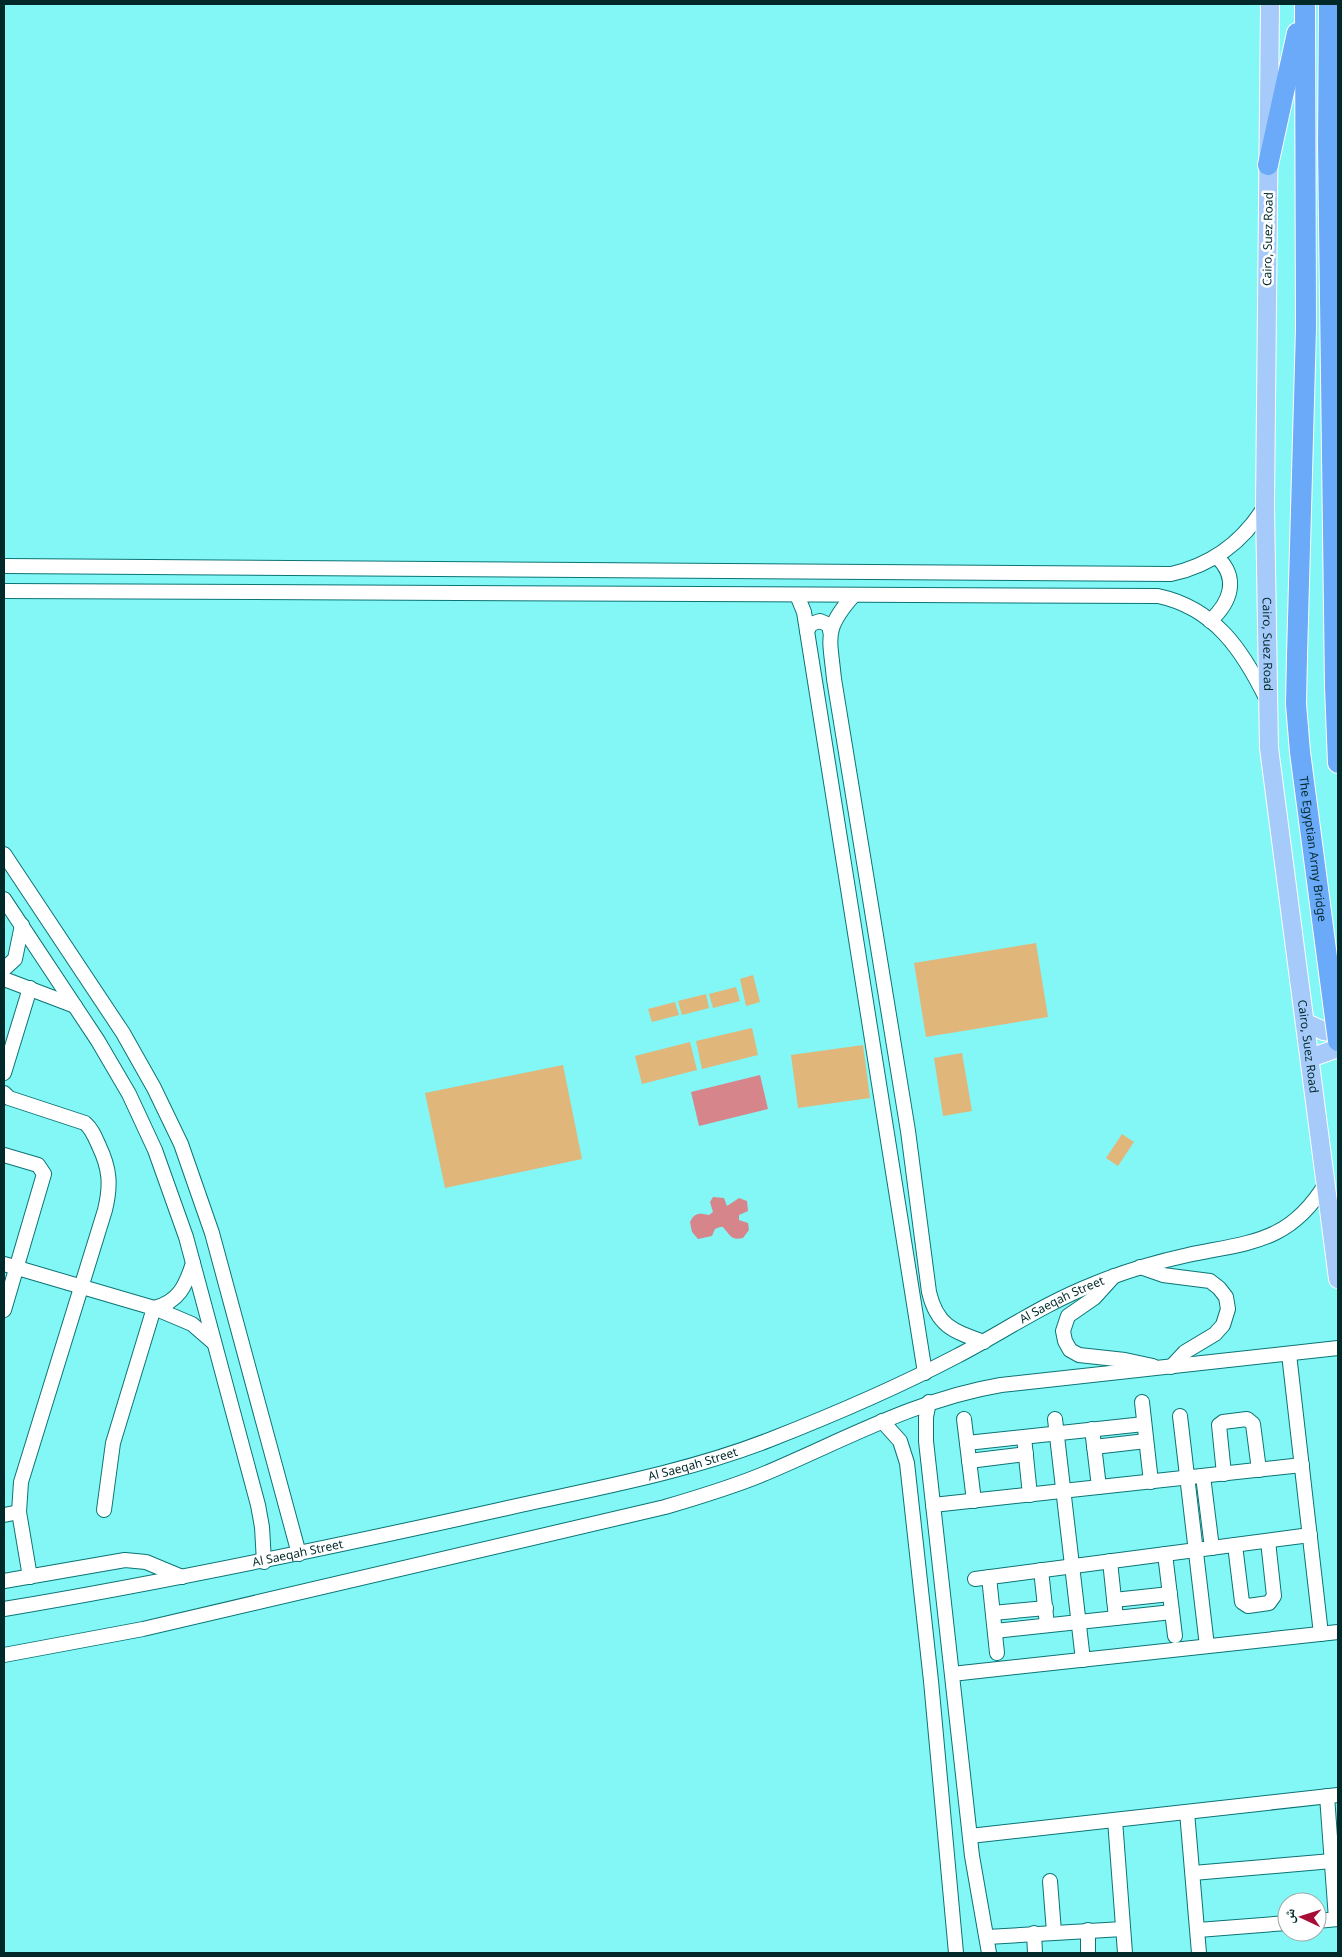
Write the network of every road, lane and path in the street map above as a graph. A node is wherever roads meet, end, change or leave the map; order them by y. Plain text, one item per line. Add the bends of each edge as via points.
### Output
1 (1270, 4) edge
2 (1304, 4) edge
3 (1329, 4) edge
4 (1268, 165) junction
5 (1335, 339) edge
6 (1265, 506) junction
7 (1217, 557) junction
8 (4, 566) edge
9 (4, 592) edge
10 (797, 595) junction
11 (853, 596) junction
12 (1210, 621) junction
13 (807, 631) junction
14 (830, 631) junction
15 (1268, 702) junction
16 (1338, 763) edge
17 (4, 854) edge
18 (4, 898) edge
19 (22, 925) junction
20 (4, 969) edge
21 (4, 979) edge
22 (30, 988) junction
23 (75, 1006) junction
24 (1306, 1023) junction
25 (1338, 1033) edge
26 (1338, 1041) edge
27 (1338, 1048) edge
28 (1310, 1058) junction
29 (4, 1073) edge
30 (4, 1093) edge
31 (4, 1155) edge
32 (1326, 1183) junction
33 (193, 1262) junction
34 (10, 1266) edge
35 (1140, 1267) junction
36 (1114, 1276) junction
37 (1338, 1279) edge
38 (81, 1287) junction
39 (154, 1308) junction
40 (4, 1310) edge
41 (936, 1314) junction
42 (916, 1324) junction
43 (984, 1342) junction
44 (215, 1344) junction
45 (1338, 1348) edge
46 (1289, 1354) junction
47 (1166, 1368) junction
48 (925, 1373) junction
49 (929, 1402) junction
50 (1142, 1402) dead end
51 (1180, 1416) dead end
52 (1055, 1418) dead end
53 (964, 1419) dead end
54 (882, 1420) junction
55 (1144, 1424) junction
56 (1092, 1429) junction
57 (1058, 1433) junction
58 (1024, 1437) junction
59 (926, 1441) junction
60 (1146, 1441) junction
61 (967, 1443) junction
62 (1094, 1447) junction
63 (903, 1448) junction
64 (1026, 1454) junction
65 (969, 1460) junction
66 (1302, 1465) junction
67 (1259, 1470) junction
68 (1224, 1474) junction
69 (1203, 1476) junction
70 (1187, 1478) junction
71 (1151, 1482) junction
72 (1099, 1487) junction
73 (1064, 1491) junction
74 (1030, 1495) junction
75 (974, 1501) junction
76 (933, 1505) junction
77 (104, 1510) dead end
78 (19, 1512) junction
79 (4, 1515) edge
80 (1310, 1535) junction
81 (1268, 1541) junction
82 (1235, 1545) junction
83 (1212, 1548) junction
84 (1196, 1550) junction
85 (299, 1554) junction
86 (1165, 1554) junction
87 (1110, 1561) junction
88 (264, 1562) junction
89 (1072, 1566) junction
90 (1041, 1570) junction
91 (30, 1577) junction
92 (182, 1577) junction
93 (989, 1577) junction
94 (974, 1579) dead end
95 (4, 1581) edge
96 (1170, 1594) junction
97 (1114, 1600) junction
98 (1046, 1608) junction
99 (4, 1609) edge
100 (1172, 1612) junction
101 (993, 1613) junction
102 (1116, 1618) junction
103 (1078, 1622) junction
104 (1048, 1625) junction
105 (995, 1631) junction
106 (1338, 1632) edge
107 (1321, 1634) junction
108 (1175, 1636) dead end
109 (1208, 1646) junction
110 (997, 1653) dead end
111 (4, 1654) edge
112 (1083, 1660) junction
113 (952, 1674) junction
114 (1332, 1795) edge
115 (1187, 1812) junction
116 (1115, 1820) junction
117 (970, 1836) junction
118 (1332, 1861) junction
119 (1193, 1873) junction
120 (1050, 1881) dead end
121 (1337, 1919) edge
122 (1277, 1924) edge
123 (1123, 1929) junction
124 (1088, 1930) junction
125 (1198, 1930) junction
126 (1054, 1932) junction
127 (1034, 1933) junction
128 (987, 1936) junction
129 (956, 1953) edge
130 (989, 1953) edge
131 (1035, 1953) edge
132 (1088, 1953) edge
133 (1126, 1953) edge
134 (1199, 1953) edge

1 - 4 main road, Cairo, Suez Road
2 - 4 highway
2 - 26 highway, The Egyptian Army Bridge, bridge via 1306,328 1296,704
3 - 5 highway via 1328,144
4 - 6 main road, Cairo, Suez Road
5 - 16 highway
6 - 7 street via 1239,539
6 - 15 main road, Cairo, Suez Road
7 - 8 street via 1195,568 1171,574
7 - 12 street via 1228,570 1231,588 1226,605
9 - 10 street
10 - 11 street
10 - 13 street
11 - 12 street via 1158,596 1178,600
11 - 14 street via 836,615
12 - 15 street via 1246,659
13 - 14 street via 811,624 820,621 829,625
13 - 42 street
14 - 41 street via 834,679 908,1131 929,1292
15 - 24 main road, Cairo, Suez Road via 1271,770
17 - 85 street via 123,1033 181,1144 212,1233
18 - 19 street
19 - 20 street via 14,959
19 - 23 street
21 - 22 street
22 - 23 street
22 - 29 street
23 - 33 street via 114,1067 142,1122 167,1178
24 - 25 main road
24 - 28 main road, Cairo, Suez Road
27 - 28 main road
28 - 32 main road, Cairo, Suez Road
30 - 38 street via 10,1098 85,1123 92,1130 106,1161 110,1192
31 - 34 street via 38,1165 44,1174
32 - 35 street, Al Saeqah Street via 1303,1213 1272,1235 1248,1244
32 - 37 main road, Cairo, Suez Road
33 - 39 street via 187,1282 177,1297
33 - 44 street
34 - 38 street
34 - 40 street
35 - 36 street, Al Saeqah Street
35 - 47 street via 1168,1276 1210,1281 1220,1288 1228,1303 1228,1315 1220,1330 1192,1346
36 - 43 street, Al Saeqah Street via 1041,1308
36 - 47 street via 1094,1298 1068,1316 1063,1331 1065,1341 1074,1353 1084,1357
38 - 39 street
38 - 78 street via 23,1472
39 - 44 street via 192,1324
39 - 77 street via 113,1443
41 - 42 street via 927,1322
41 - 43 street via 953,1330
42 - 48 street
43 - 48 street, Al Saeqah Street
44 - 88 street via 260,1516
45 - 46 street
46 - 47 street
46 - 66 street
47 - 49 street via 1001,1385
48 - 85 street, Al Saeqah Street via 769,1440 703,1462 631,1481
49 - 54 street
49 - 59 street
50 - 55 street
51 - 70 street
52 - 57 street
53 - 61 street
54 - 63 street
54 - 111 street via 749,1480 665,1507 143,1629
55 - 56 street
55 - 60 street
56 - 57 street
56 - 62 street
57 - 58 street
57 - 73 street
58 - 61 street
58 - 64 street
59 - 63 street via 913,1438
59 - 76 street
60 - 62 street
60 - 71 street
61 - 65 street
62 - 72 street
63 - 129 street via 932,1690
64 - 65 street
64 - 74 street
65 - 75 street
66 - 67 street
66 - 80 street
67 - 68 street
67 - 68 street via 1253,1424 1247,1419 1219,1425
68 - 69 street
69 - 70 street
69 - 83 street
70 - 71 street
70 - 84 street
71 - 72 street
72 - 73 street
73 - 74 street
73 - 89 street
74 - 75 street
75 - 76 street
76 - 113 street
78 - 79 street
78 - 91 street
80 - 81 street
80 - 107 street
81 - 82 street
81 - 82 street via 1274,1596 1269,1603 1248,1606 1242,1602
82 - 83 street
83 - 84 street
84 - 86 street
84 - 109 street
85 - 88 street, Al Saeqah Street
86 - 87 street
86 - 96 street
87 - 89 street
87 - 97 street
88 - 92 street, Al Saeqah Street
89 - 90 street
89 - 103 street
90 - 93 street
90 - 98 street
91 - 92 street via 132,1560 152,1564
91 - 95 street
92 - 99 street, Al Saeqah Street
93 - 94 street
93 - 101 street
96 - 97 street
96 - 100 street
97 - 102 street
98 - 101 street
98 - 104 street
100 - 102 street
100 - 108 street
101 - 105 street
102 - 103 street
103 - 104 street
103 - 112 street
104 - 105 street
105 - 110 street
106 - 107 street
107 - 109 street
109 - 112 street
112 - 113 street
113 - 117 street
114 - 115 street
114 - 118 street
115 - 116 street
115 - 119 street
116 - 117 street
116 - 123 street
117 - 128 street
118 - 119 street
118 - 121 street
119 - 125 street
120 - 126 street
122 - 125 street
123 - 124 street
123 - 133 street
124 - 126 street
124 - 132 street
125 - 134 street
126 - 127 street
127 - 128 street
127 - 131 street
128 - 130 street

